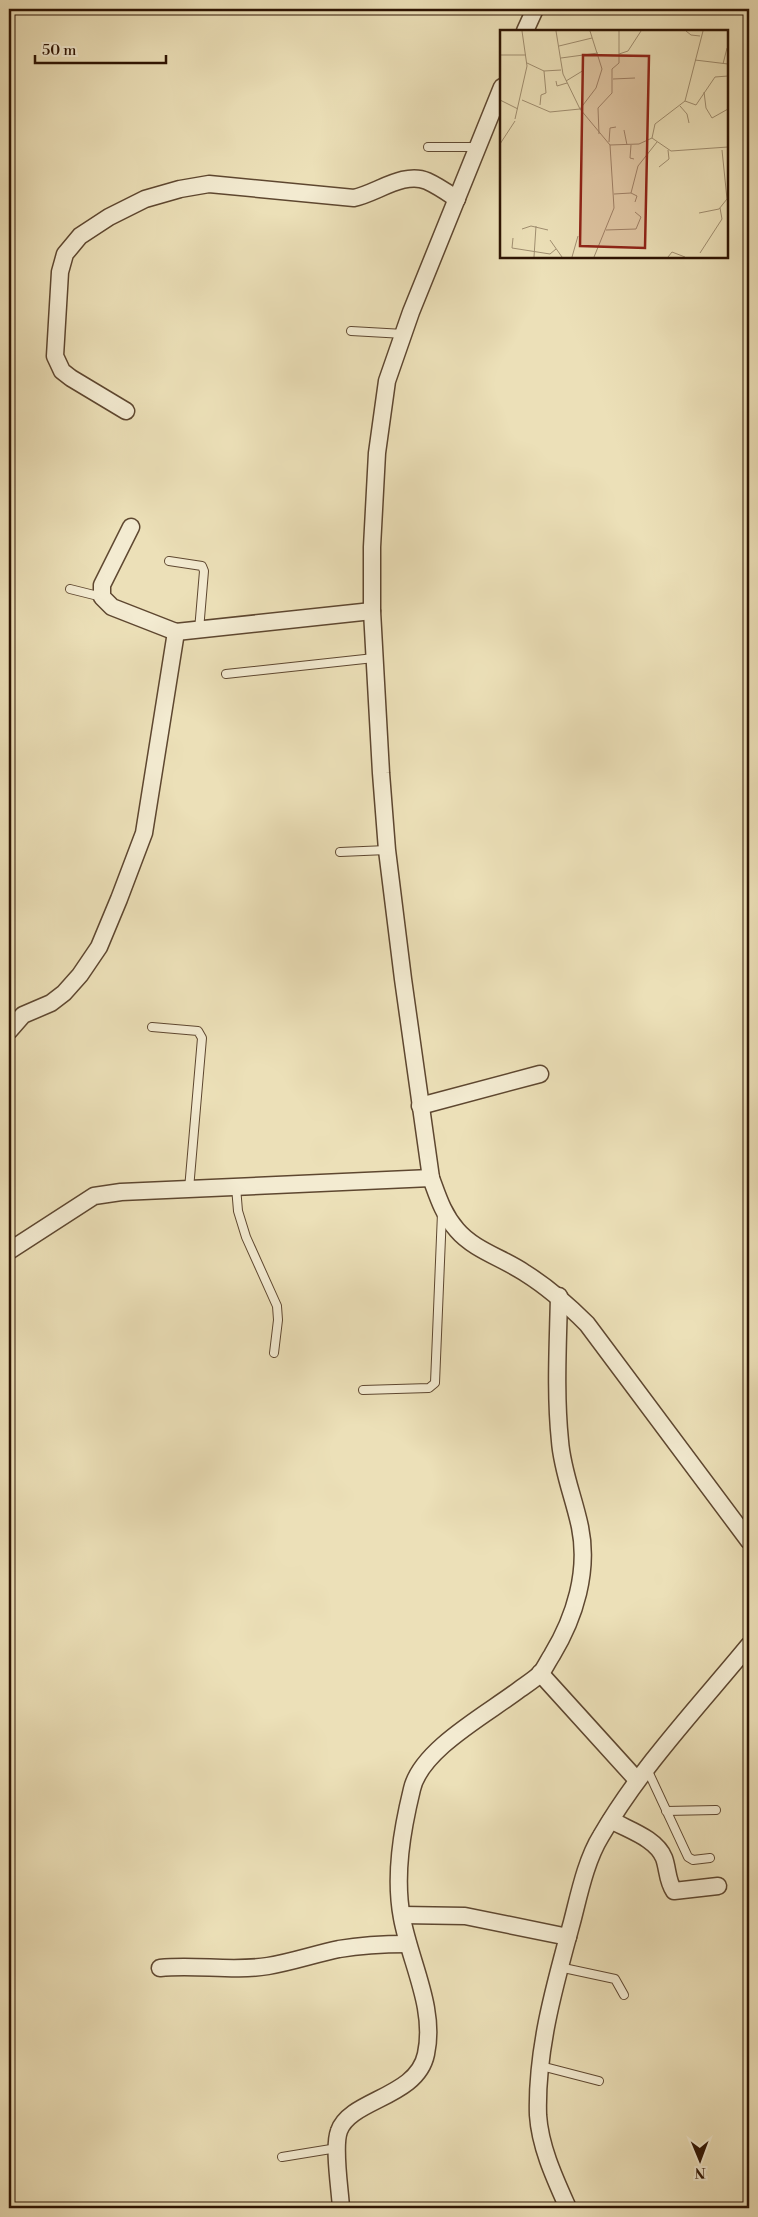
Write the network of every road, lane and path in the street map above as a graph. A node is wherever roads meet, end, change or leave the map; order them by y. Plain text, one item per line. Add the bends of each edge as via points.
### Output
1 (535, 9) edge
2 (525, 30) edge
3 (500, 92) edge
4 (428, 147) dead end
5 (478, 147) junction
6 (458, 199) junction
7 (351, 331) dead end
8 (404, 334) junction
9 (126, 411) dead end
10 (131, 527) dead end
11 (169, 561) dead end
12 (70, 589) dead end
13 (102, 597) junction
14 (372, 611) junction
15 (199, 630) junction
16 (176, 632) junction
17 (374, 658) junction
18 (226, 674) dead end
19 (387, 850) junction
20 (340, 852) dead end
21 (152, 1027) dead end
22 (9, 1031) edge
23 (540, 1074) dead end
24 (420, 1106) junction
25 (431, 1178) junction
26 (236, 1187) junction
27 (189, 1189) junction
28 (442, 1209) junction
29 (9, 1251) edge
30 (559, 1296) junction
31 (274, 1353) dead end
32 (363, 1390) dead end
33 (749, 1541) edge
34 (749, 1645) edge
35 (540, 1673) junction
36 (642, 1775) junction
37 (716, 1810) dead end
38 (666, 1811) junction
39 (611, 1820) junction
40 (710, 1858) dead end
41 (718, 1886) dead end
42 (402, 1915) junction
43 (568, 1936) junction
44 (408, 1944) junction
45 (559, 1967) junction
46 (160, 1968) dead end
47 (624, 1995) dead end
48 (541, 2066) junction
49 (599, 2081) dead end
50 (337, 2148) junction
51 (282, 2157) dead end
52 (341, 2208) edge
53 (568, 2208) edge

1 - 2 street
3 - 5 street
4 - 5 lane
5 - 6 street
6 - 8 street
6 - 9 street via 417,178 405,179 354,198 209,184 145,199 109,217 80,236 65,254 60,272 55,356 62,371 71,378
7 - 8 lane
8 - 14 street via 387,381 377,453
10 - 13 street via 102,585
11 - 15 lane via 202,566
12 - 13 lane
13 - 16 street via 112,607
14 - 15 street
14 - 17 street
15 - 16 street
16 - 22 street via 144,833 119,899 99,946 80,975 52,1003 23,1015
17 - 18 lane
17 - 19 street
19 - 20 lane
19 - 24 street
21 - 27 lane via 198,1032 202,1038
23 - 24 street
24 - 25 street
25 - 26 street
25 - 28 street
26 - 27 street
26 - 31 lane via 238,1210 246,1237 277,1306
27 - 29 street via 94,1196
28 - 30 street via 457,1231 481,1249
28 - 32 lane via 435,1383 429,1388
30 - 33 street via 587,1324
30 - 35 street via 557,1406 560,1445 581,1530 582,1565 576,1606 560,1642
34 - 36 street
35 - 36 street
35 - 42 street via 457,1734 428,1760 413,1785 404,1827 399,1876
36 - 38 lane
36 - 39 street
37 - 38 lane
38 - 40 lane via 688,1857 693,1860
39 - 41 street via 655,1844 663,1857 674,1891
39 - 43 street via 599,1838 587,1870
42 - 43 street via 465,1916
42 - 44 street
43 - 45 street
44 - 46 street via 340,1949 267,1966 184,1965
44 - 50 street via 428,2024 426,2057 415,2076 395,2092 344,2122
45 - 47 lane via 615,1979
45 - 48 street via 551,1993
48 - 49 lane
48 - 53 street via 538,2116 546,2155
50 - 51 lane
50 - 52 street

